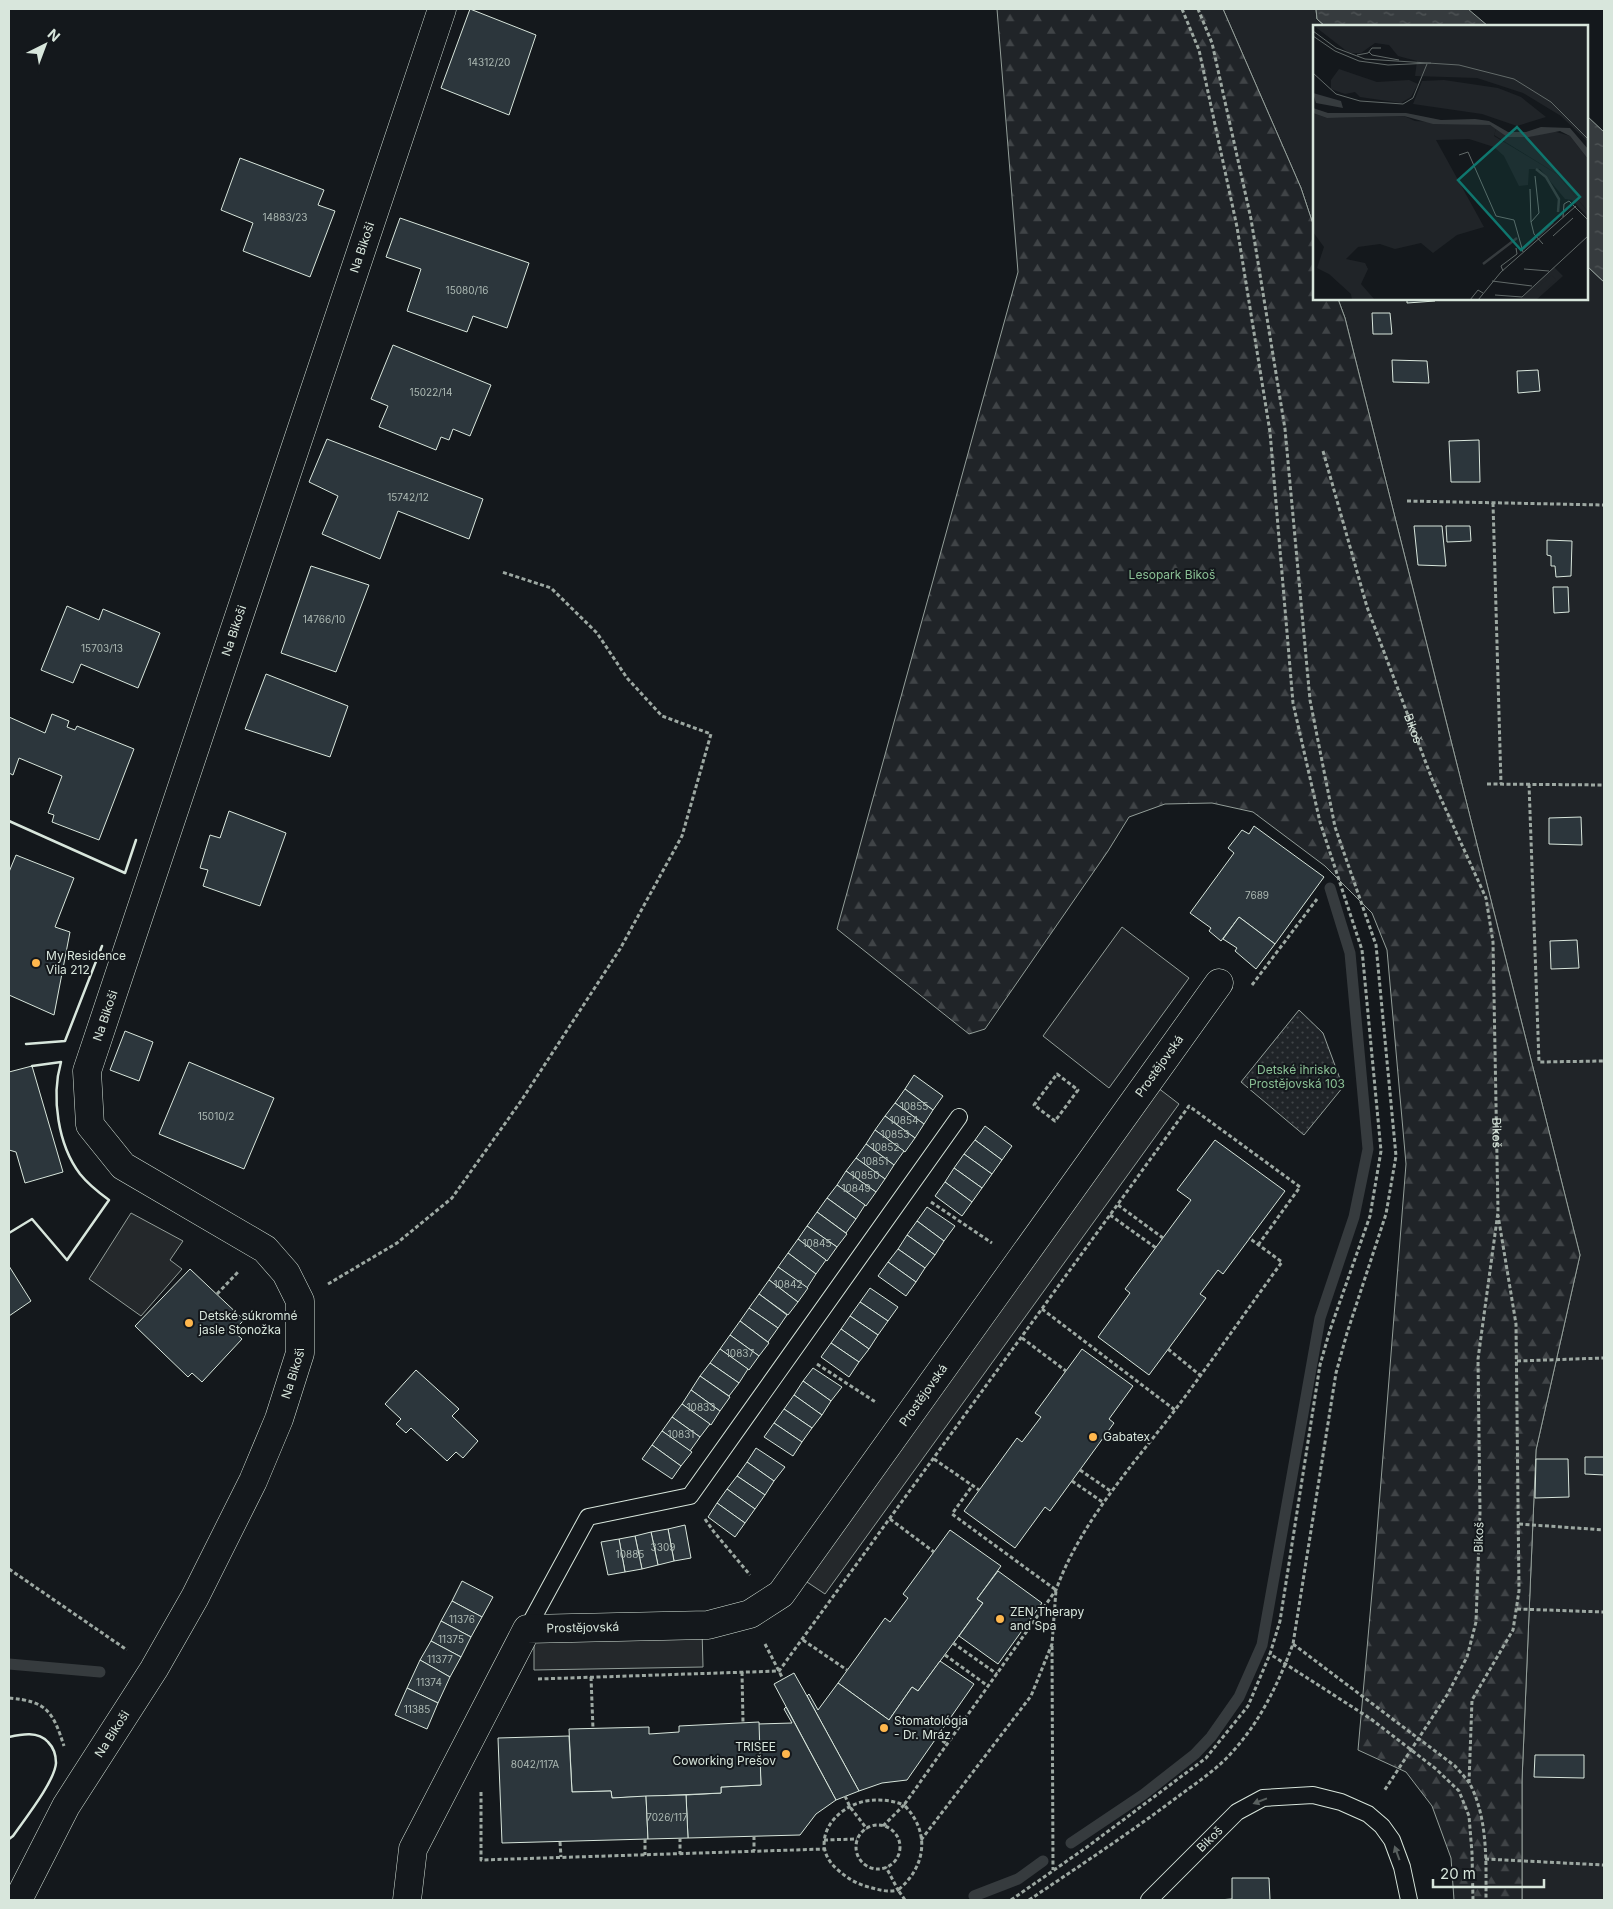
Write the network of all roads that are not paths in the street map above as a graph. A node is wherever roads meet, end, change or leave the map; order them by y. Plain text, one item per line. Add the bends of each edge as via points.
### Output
1 (442, 9) edge
2 (1219, 983) dead end
3 (959, 1117) dead end
4 (527, 1628) junction
5 (18, 1900) edge
6 (407, 1900) edge
7 (1149, 1900) edge
8 (1409, 1900) edge

1 - 5 street, Na Bikoši via 87,1071 90,1125 123,1166 265,1248 286,1273 300,1301 300,1354 279,1419 253,1481 195,1597 154,1669 66,1806
2 - 4 street, Prostějovská via 781,1594 750,1614 708,1625
3 - 4 lane, Prostějovská via 690,1496 588,1517
4 - 6 street, Prostějovská via 413,1849
8 -> 7 lane, Bikoš via 1402,1867 1392,1840 1382,1826 1368,1814 1341,1802 1313,1795 1263,1798 1237,1812

